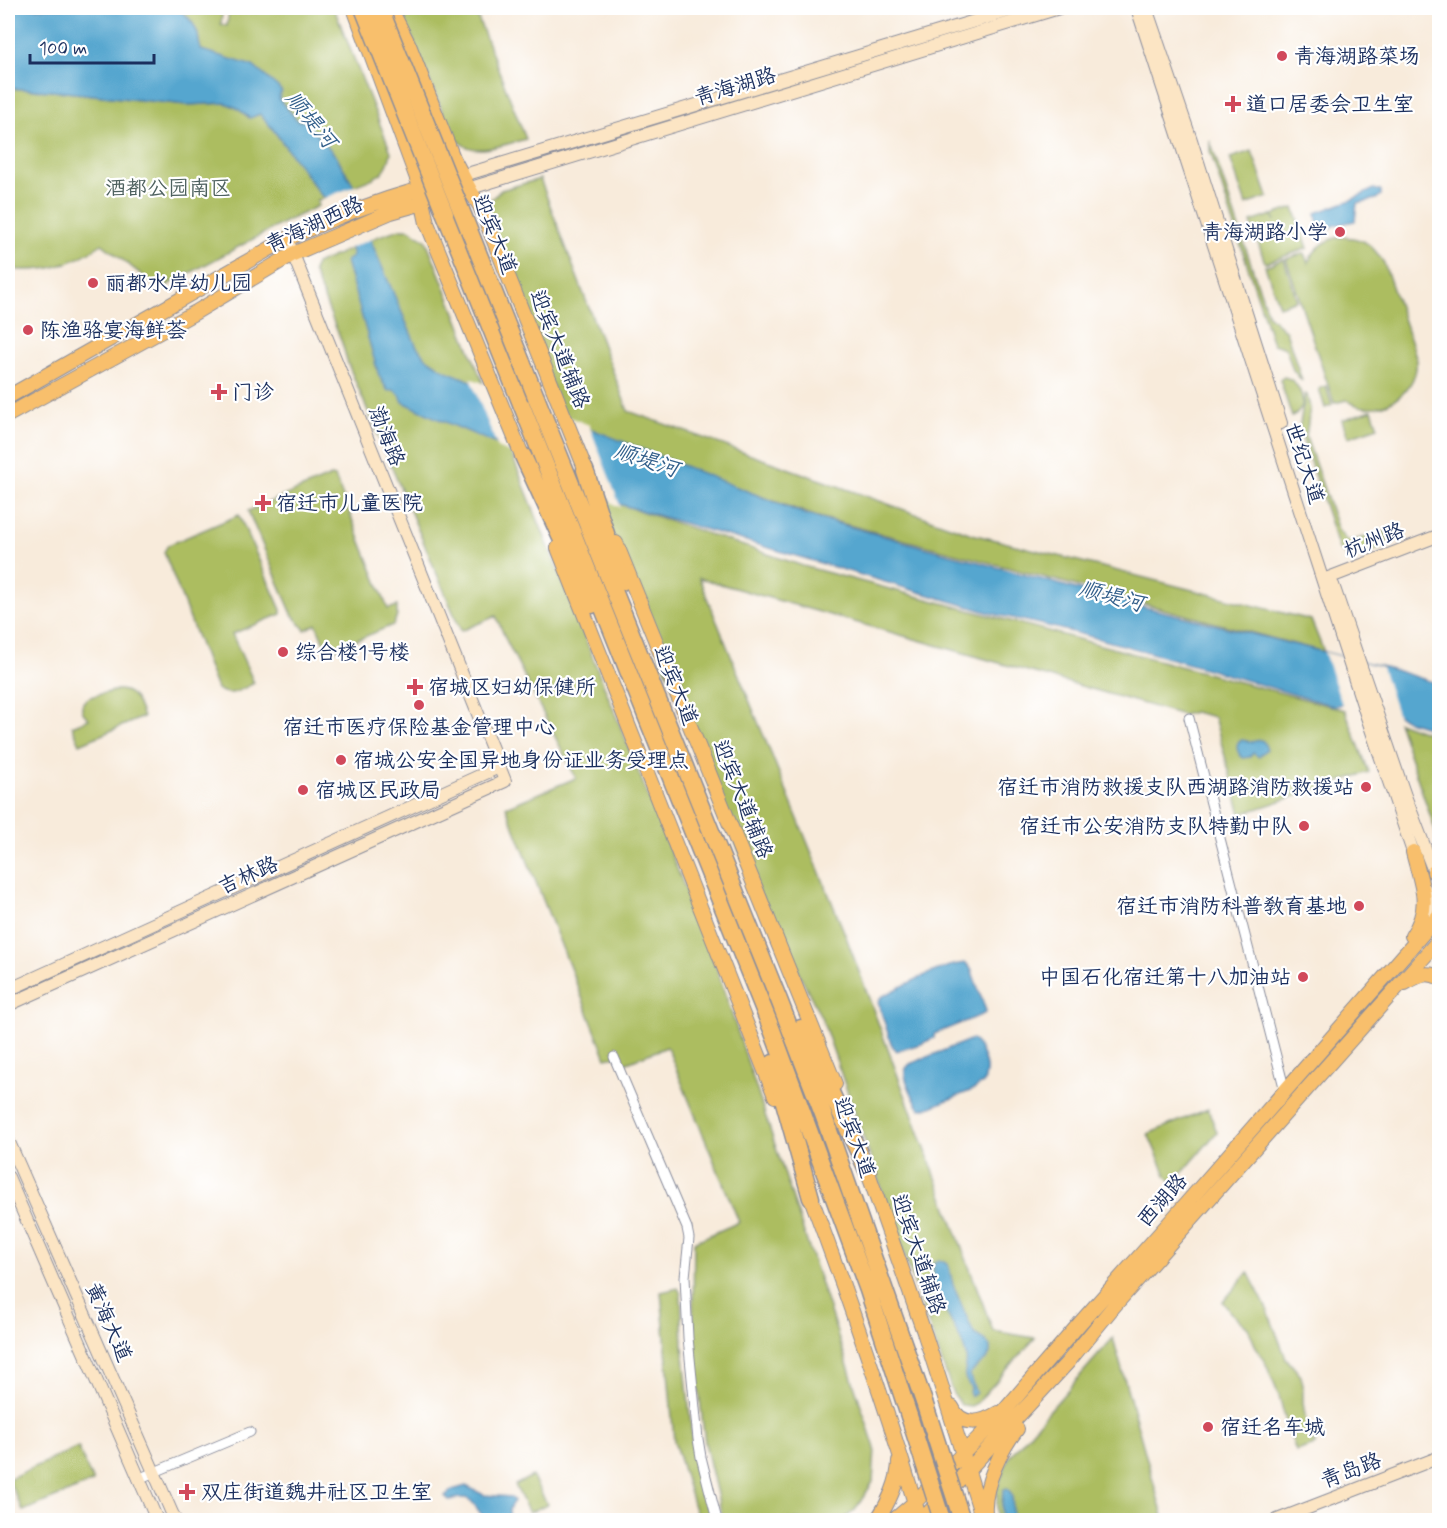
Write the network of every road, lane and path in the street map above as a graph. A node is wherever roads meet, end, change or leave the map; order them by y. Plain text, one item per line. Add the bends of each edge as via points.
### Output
1 (354, 8) edge
2 (363, 8) edge
3 (380, 8) edge
4 (390, 8) edge
5 (1018, 8) edge
6 (1059, 8) edge
7 (1137, 8) edge
8 (1146, 8) edge
9 (466, 182) junction
10 (421, 196) junction
11 (287, 239) junction
12 (293, 254) junction
13 (8, 397) edge
14 (8, 415) edge
15 (526, 463) junction
16 (585, 470) joint
17 (598, 504) junction
18 (1440, 535) edge
19 (1326, 578) junction
20 (660, 706) junction
21 (1372, 715) junction
22 (1189, 718) dead end
23 (499, 767) junction
24 (505, 781) joint
25 (690, 825) junction
26 (698, 844) junction
27 (1413, 852) junction
28 (724, 865) junction
29 (1437, 874) edge
30 (1440, 887) edge
31 (1439, 920) edge
32 (1440, 939) edge
33 (1440, 978) edge
34 (8, 990) edge
35 (1361, 1004) junction
36 (8, 1005) edge
37 (1369, 1018) junction
38 (614, 1057) dead end
39 (1285, 1091) junction
40 (8, 1140) edge
41 (868, 1172) junction
42 (8, 1176) edge
43 (811, 1198) junction
44 (1062, 1343) junction
45 (1068, 1362) junction
46 (936, 1369) junction
47 (886, 1410) junction
48 (250, 1432) dead end
49 (963, 1454) junction
50 (1440, 1457) edge
51 (153, 1472) junction
52 (968, 1472) junction
53 (138, 1479) junction
54 (915, 1503) junction
55 (157, 1521) edge
56 (175, 1521) edge
57 (717, 1521) edge
58 (877, 1521) edge
59 (894, 1521) edge
60 (921, 1521) edge
61 (942, 1521) edge
62 (962, 1521) edge
63 (985, 1521) edge
64 (1277, 1521) edge

1 - 10 main road
2 - 25 highway, 迎宾大道, bridge
3 - 20 highway, 迎宾大道, bridge
4 - 9 main road, 迎宾大道辅路
5 - 9 street, 青海湖路
6 - 9 street, 青海湖路
7 - 19 street, 世纪大道
8 - 19 street, 世纪大道 via 1191,140
9 - 10 street, 青海湖路
9 - 16 main road, 迎宾大道辅路 via 480,206
10 - 11 main road, 青海湖西路 via 377,202
10 - 12 main road, 青海湖西路
10 - 15 main road via 427,223
11 - 12 street, 渤海路
11 - 13 main road, 青海湖西路
12 - 14 main road, 青海湖西路
12 - 23 street, 渤海路
15 - 25 highway via 605,632 655,758
15 - 43 main road via 771,1083
16 - 17 highway
17 - 20 highway via 643,639
17 - 41 main road, 迎宾大道辅路
18 - 19 street, 杭州路
19 - 21 street, 世纪大道
20 - 28 highway, 迎宾大道
21 - 27 street, 世纪大道
21 - 29 street, 世纪大道
22 - 39 street
23 - 24 street, 渤海路
23 - 34 street, 吉林路
24 - 36 street, 吉林路
25 - 26 highway, 迎宾大道
26 - 43 highway via 705,882 770,1053
26 - 61 highway, 迎宾大道, bridge via 868,1290
27 - 31 street, 世纪大道
27 - 35 main road via 1424,896 1422,918
28 - 41 highway via 745,896
28 - 62 highway, 迎宾大道, bridge via 823,1114
29 - 30 street, 世纪大道
31 - 35 main road, 西湖路
32 - 37 main road, 西湖路
33 - 37 main road via 1416,976
35 - 39 main road, 西湖路
37 - 45 main road, 西湖路
38 - 57 street via 687,1228 688,1338 698,1439
39 - 44 main road, 西湖路
40 - 51 street, 黄海大道
41 - 46 main road, 迎宾大道辅路
42 - 53 street, 黄海大道
43 - 47 main road
44 - 46 main road via 1002,1411 987,1420 969,1422 959,1418
44 - 49 main road, 西湖路
45 - 52 main road, 西湖路
45 - 63 main road via 1008,1440 985,1497
46 - 49 main road, 迎宾大道辅路
47 - 54 main road
47 - 58 main road via 899,1464 890,1496
48 - 51 street
49 - 52 main road, 迎宾大道辅路
49 - 54 main road, 西湖路
50 - 64 street, 青岛路
51 - 53 street
51 - 56 street, 黄海大道
52 - 60 main road, 西湖路
52 - 63 main road, 迎宾大道辅路
53 - 55 street, 黄海大道
54 - 59 main road, 西湖路
54 - 60 main road

